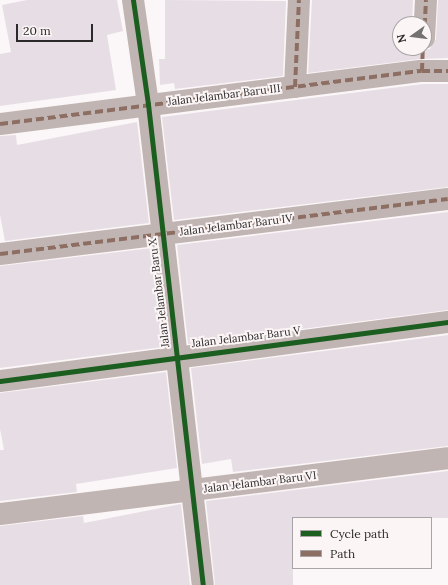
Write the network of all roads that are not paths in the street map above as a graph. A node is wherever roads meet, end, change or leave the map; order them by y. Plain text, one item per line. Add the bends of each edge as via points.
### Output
1 (132, 0) edge
2 (299, 0) edge
3 (426, 0) edge
4 (425, 16) edge
5 (423, 56) edge
6 (422, 71) junction
7 (448, 71) edge
8 (295, 87) junction
9 (148, 104) junction
10 (0, 124) edge
11 (448, 199) edge
12 (162, 234) junction
13 (0, 254) edge
14 (448, 322) edge
15 (177, 356) junction
16 (0, 381) edge
17 (448, 458) edge
18 (192, 491) junction
19 (0, 514) edge
20 (203, 585) edge

1 - 9 street, Jalan Jelambar Baru X
2 - 8 street
3 - 4 street
5 - 6 street
6 - 7 street, Jalan Jelambar Baru III
6 - 8 street, Jalan Jelambar Baru III
8 - 9 street, Jalan Jelambar Baru III
9 - 10 street, Jalan Jelambar Baru III
9 - 12 street, Jalan Jelambar Baru X
11 - 12 street, Jalan Jelambar Baru IV
12 - 13 street, Jalan Jelambar Baru IV
12 - 15 street, Jalan Jelambar Baru X
14 - 15 street, Jalan Jelambar Baru V
15 - 16 street, Jalan Jelambar Baru V
15 - 18 street, Jalan Jelambar Baru X
17 - 18 street, Jalan Jelambar Baru VI
18 - 19 street, Jalan Jelambar Baru VI
18 - 20 street, Jalan Jelambar Baru X

